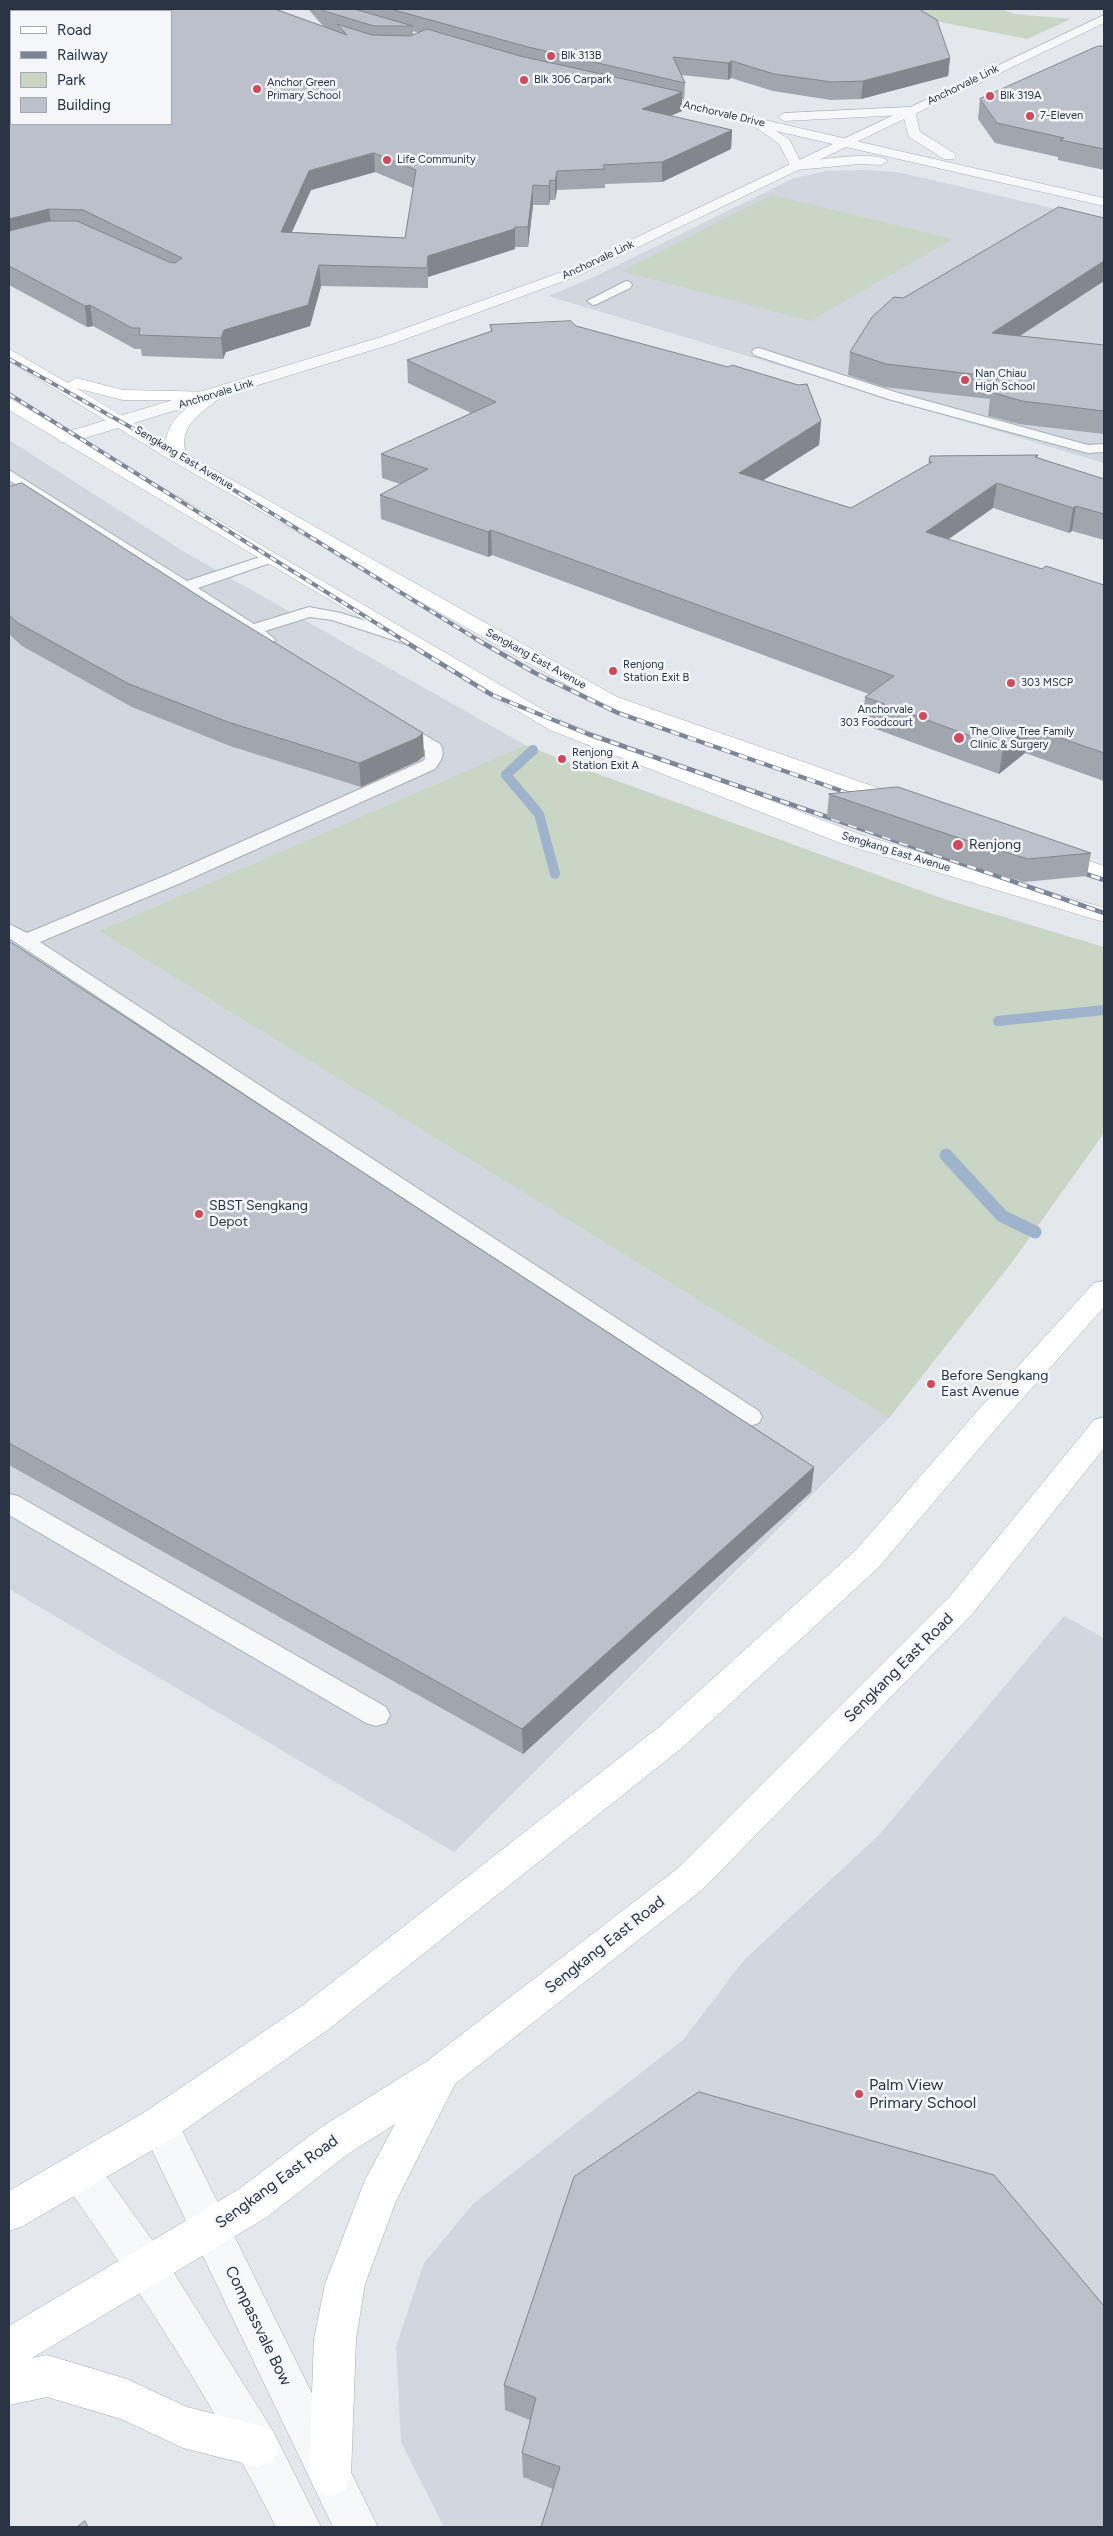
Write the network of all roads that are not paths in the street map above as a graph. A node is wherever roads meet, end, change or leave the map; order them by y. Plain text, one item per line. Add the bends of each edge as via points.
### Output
1 (1104, 18) edge
2 (909, 112) junction
3 (784, 117) junction
4 (752, 121) junction
5 (861, 135) junction
6 (847, 142) junction
7 (948, 161) junction
8 (797, 166) junction
9 (1104, 192) edge
10 (1104, 202) edge
11 (626, 285) dead end
12 (593, 301) dead end
13 (759, 352) dead end
14 (9, 354) edge
15 (38, 372) junction
16 (213, 395) junction
17 (9, 403) edge
18 (122, 422) junction
19 (66, 438) junction
20 (1104, 448) edge
21 (178, 457) junction
22 (9, 474) edge
23 (271, 558) junction
24 (186, 587) junction
25 (252, 630) junction
26 (420, 644) junction
27 (286, 651) edge
28 (384, 716) edge
29 (920, 810) edge
30 (1031, 849) edge
31 (1104, 873) edge
32 (1104, 915) edge
33 (17, 936) edge
34 (1104, 1290) edge
35 (750, 1417) dead end
36 (1104, 1428) edge
37 (9, 1503) edge
38 (376, 1715) dead end
39 (440, 2073) junction
40 (159, 2125) junction
41 (80, 2172) junction
42 (9, 2212) edge
43 (211, 2230) junction
44 (146, 2265) junction
45 (9, 2349) edge
46 (9, 2384) edge
47 (258, 2446) junction
48 (330, 2475) junction
49 (299, 2527) edge
50 (356, 2527) edge

1 - 2 street, Anchorvale Link
2 - 3 street
2 - 5 street, Anchorvale Link
2 - 7 street via 914,134
3 - 4 street, Anchorvale Drive via 641,90
3 - 5 street, Anchorvale Drive
4 - 6 street, Anchorvale Drive
4 - 8 street via 784,142
5 - 6 street, Anchorvale Link
5 - 7 street, Anchorvale Drive
6 - 7 street, Anchorvale Drive
6 - 8 street, Anchorvale Link
7 - 8 street via 859,160
7 - 9 street, Anchorvale Drive
7 - 10 street, Anchorvale Drive
8 - 16 street, Anchorvale Link via 575,272 491,306
11 - 12 lane
13 - 20 lane via 893,396 1088,449
14 - 15 main road, Sengkang East Avenue
15 - 16 main road via 123,395
15 - 18 main road, Sengkang East Avenue
16 - 18 street, Anchorvale Link
16 - 21 main road via 182,420 174,432 173,444
17 - 19 main road, Sengkang East Avenue
18 - 19 street, Anchorvale Link
18 - 21 main road, Sengkang East Avenue
19 - 23 main road, Sengkang East Avenue
21 - 29 main road, Sengkang East Avenue via 610,701
22 - 24 lane
23 - 24 lane
23 - 26 main road, Sengkang East Avenue
24 - 25 lane
25 - 26 lane via 309,612 335,616
25 - 27 lane
26 - 32 main road, Sengkang East Avenue via 557,726 852,839
28 - 33 lane via 434,748 434,759 422,768 176,878
30 - 31 main road
33 - 35 lane
34 - 40 main road via 867,1559 671,1737 316,2017
36 - 39 main road, Sengkang East Road via 962,1604 690,1879
37 - 38 lane
39 - 43 main road, Sengkang East Road via 334,2141 253,2203
39 - 48 main road via 380,2193 345,2284 335,2339
40 - 41 main road
40 - 43 street, Compassvale Bow
41 - 42 main road
41 - 44 street
43 - 44 main road, Sengkang East Road
43 - 48 street, Compassvale Bow
44 - 45 main road, Sengkang East Road
44 - 47 street
46 - 47 main road via 46,2376 127,2400 183,2427
47 - 49 street
48 - 50 street, Compassvale Bow

